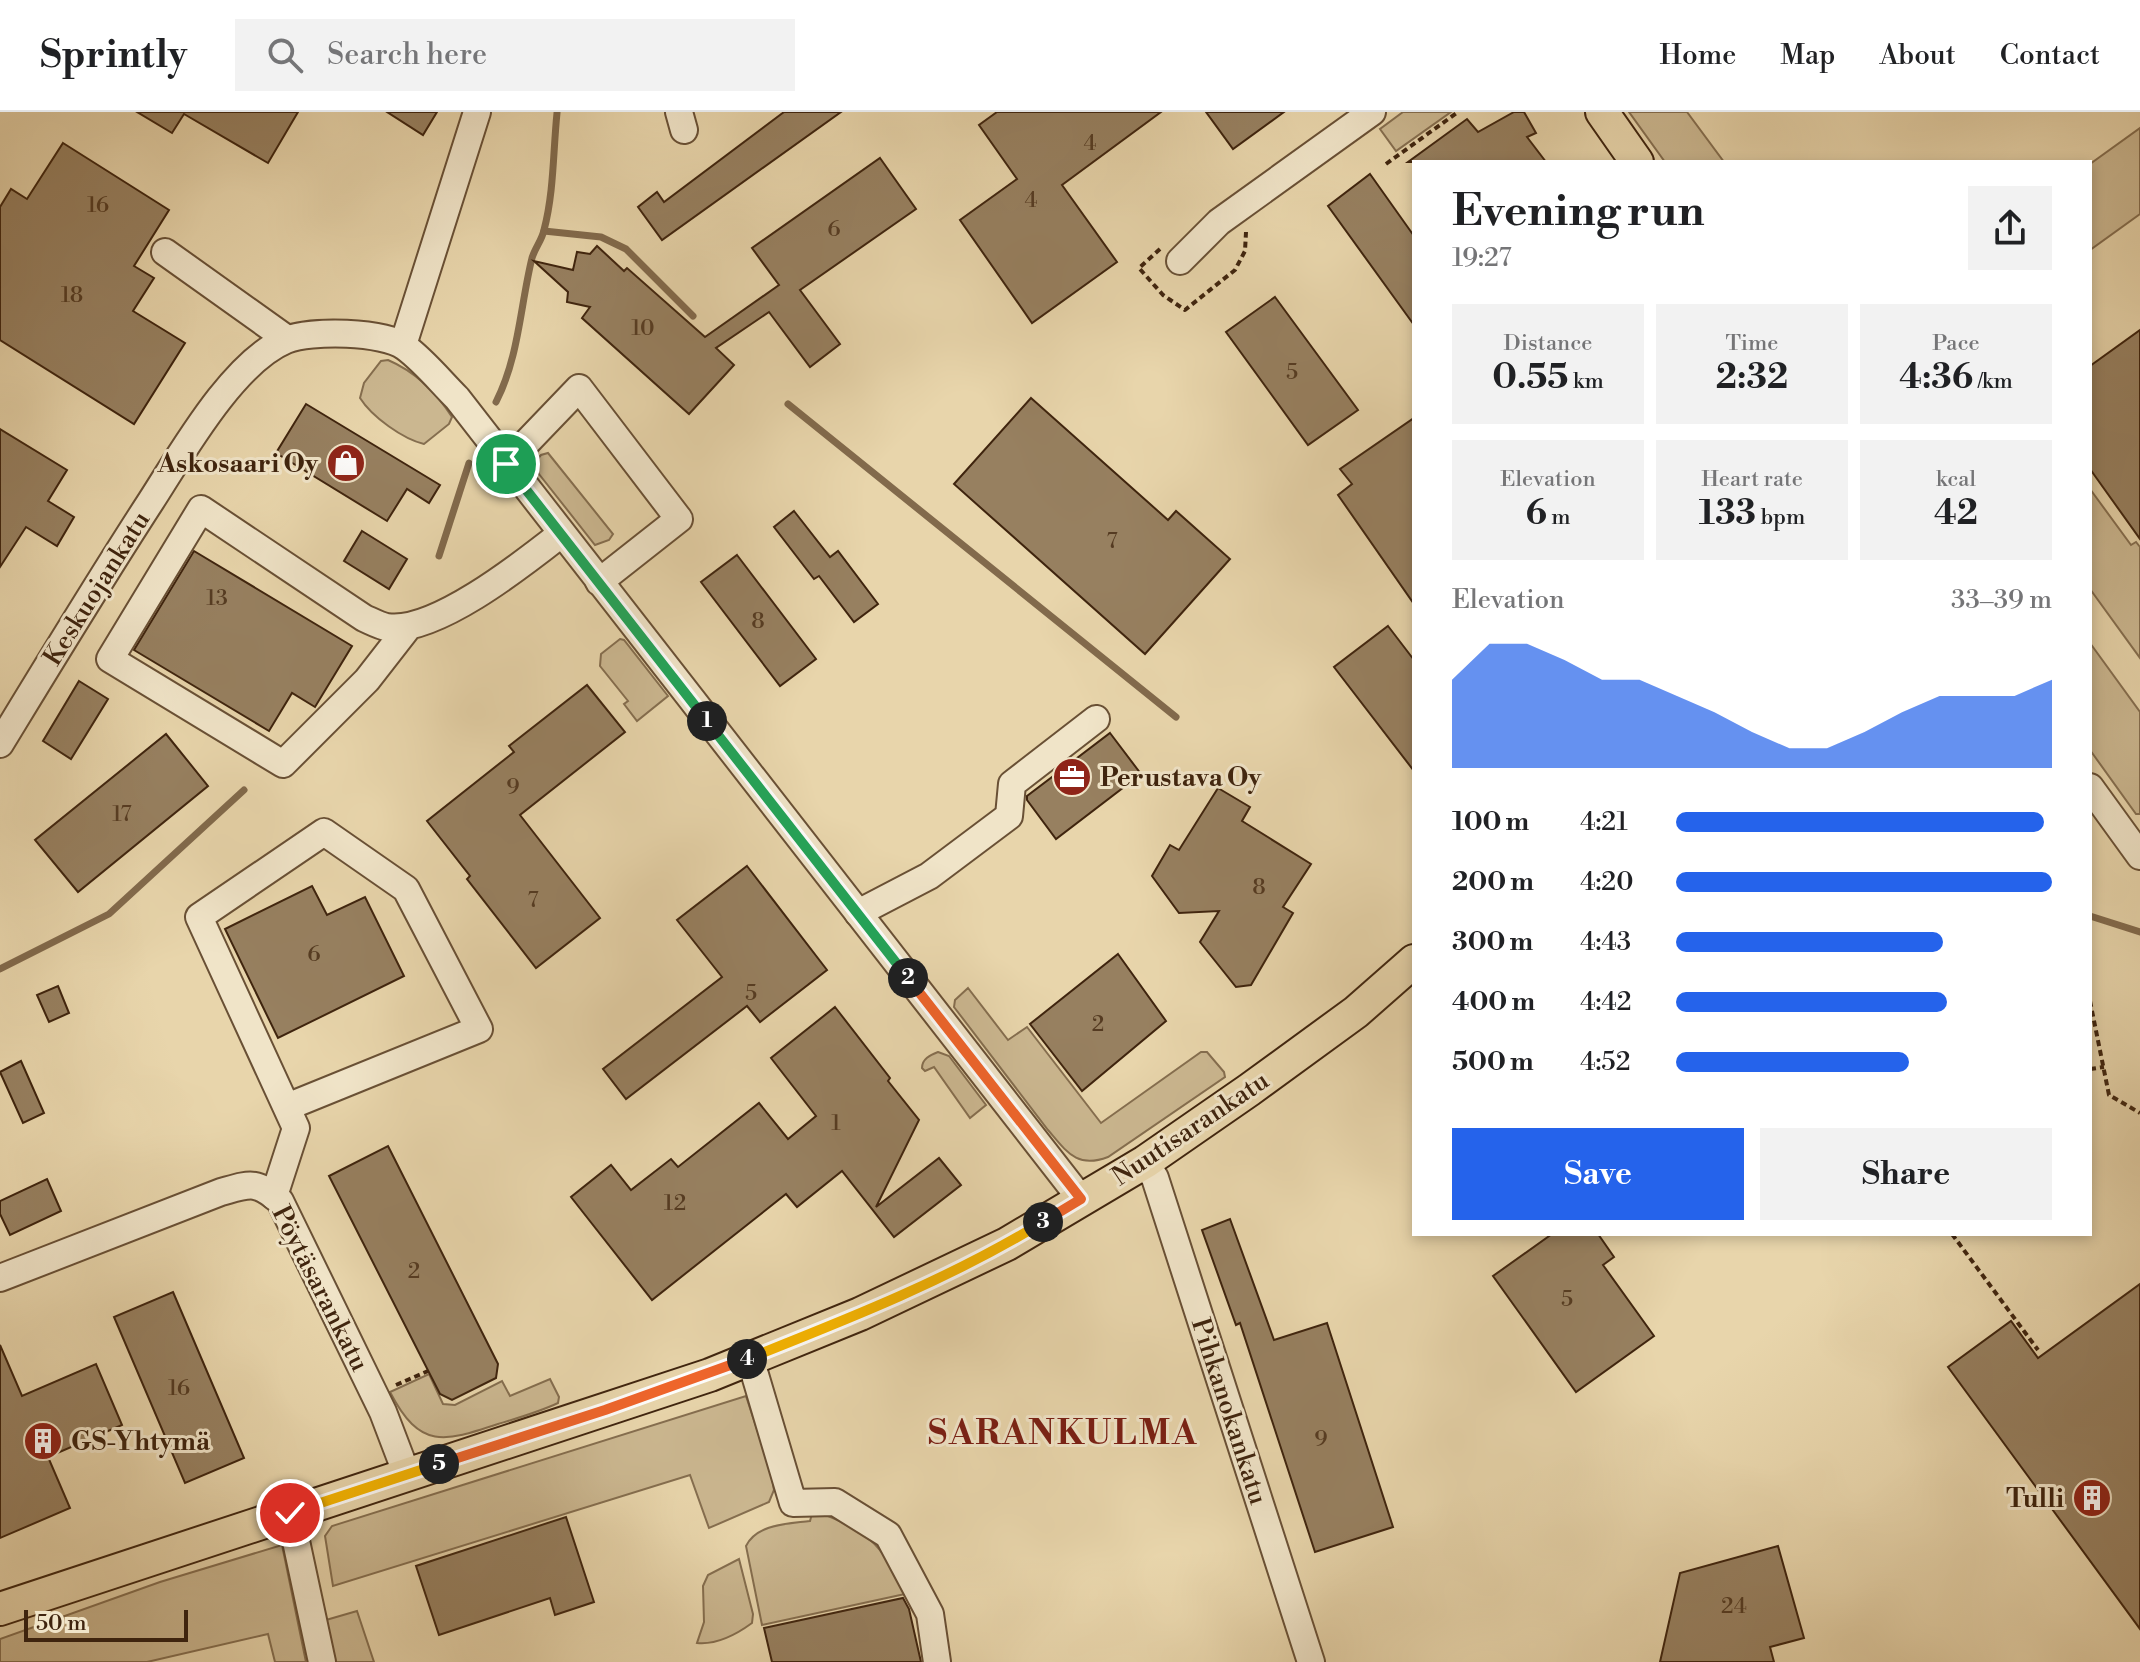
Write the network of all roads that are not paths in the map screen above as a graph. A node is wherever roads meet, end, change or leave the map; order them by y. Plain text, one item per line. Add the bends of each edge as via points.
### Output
1 (477, 112) edge
2 (1372, 112) edge
3 (1602, 112) edge
4 (1636, 160) edge
5 (165, 252) dead end
6 (1180, 261) dead end
7 (287, 339) junction
8 (403, 345) junction
9 (506, 464) junction
10 (561, 534) junction
11 (599, 582) junction
12 (409, 626) junction
13 (1096, 719) dead end
14 (0, 744) edge
15 (2092, 790) edge
16 (2140, 856) edge
17 (858, 913) junction
18 (1412, 963) edge
19 (287, 1107) junction
20 (1145, 1162) junction
21 (274, 1196) junction
22 (1081, 1199) junction
23 (0, 1278) edge
24 (750, 1358) junction
25 (407, 1475) junction
26 (290, 1513) junction
27 (0, 1609) edge
28 (322, 1662) edge
29 (937, 1662) edge
30 (1311, 1662) edge

1 - 8 street
2 - 6 street via 1219,222
3 - 4 main road
5 - 7 street
7 - 8 street, Keskuojankatu via 367,334
7 - 14 street, Keskuojankatu via 252,361 200,425
8 - 9 street, Keskuojankatu via 457,398
9 - 10 street, Keskuojankatu
9 - 11 street via 579,388 679,519
10 - 11 street, Keskuojankatu
10 - 12 street via 476,595
11 - 17 street, Keskuojankatu
12 - 12 street via 387,627 364,618 201,509 110,659 283,764 367,680
13 - 17 street via 1012,784 1009,816 929,876
15 - 16 street
17 - 22 street, Keskuojankatu
18 - 20 main road, Nuutisarankatu via 1356,1012
19 - 19 street via 199,917 324,832 406,889 479,1029
19 - 21 street via 296,1128
20 - 22 main road, Nuutisarankatu
20 - 30 street, Pihkanokankatu via 1155,1178
21 - 23 street, Pöytäsarankatu via 250,1184 221,1192
21 - 25 street, Pöytäsarankatu via 383,1412
22 - 24 main road, Nuutisarankatu via 1007,1244 860,1314
24 - 25 main road, Nuutisarankatu
24 - 29 street via 793,1503 835,1502 888,1535 930,1614
25 - 26 main road, Nuutisarankatu
26 - 27 main road, Nuutisarankatu
26 - 28 street

